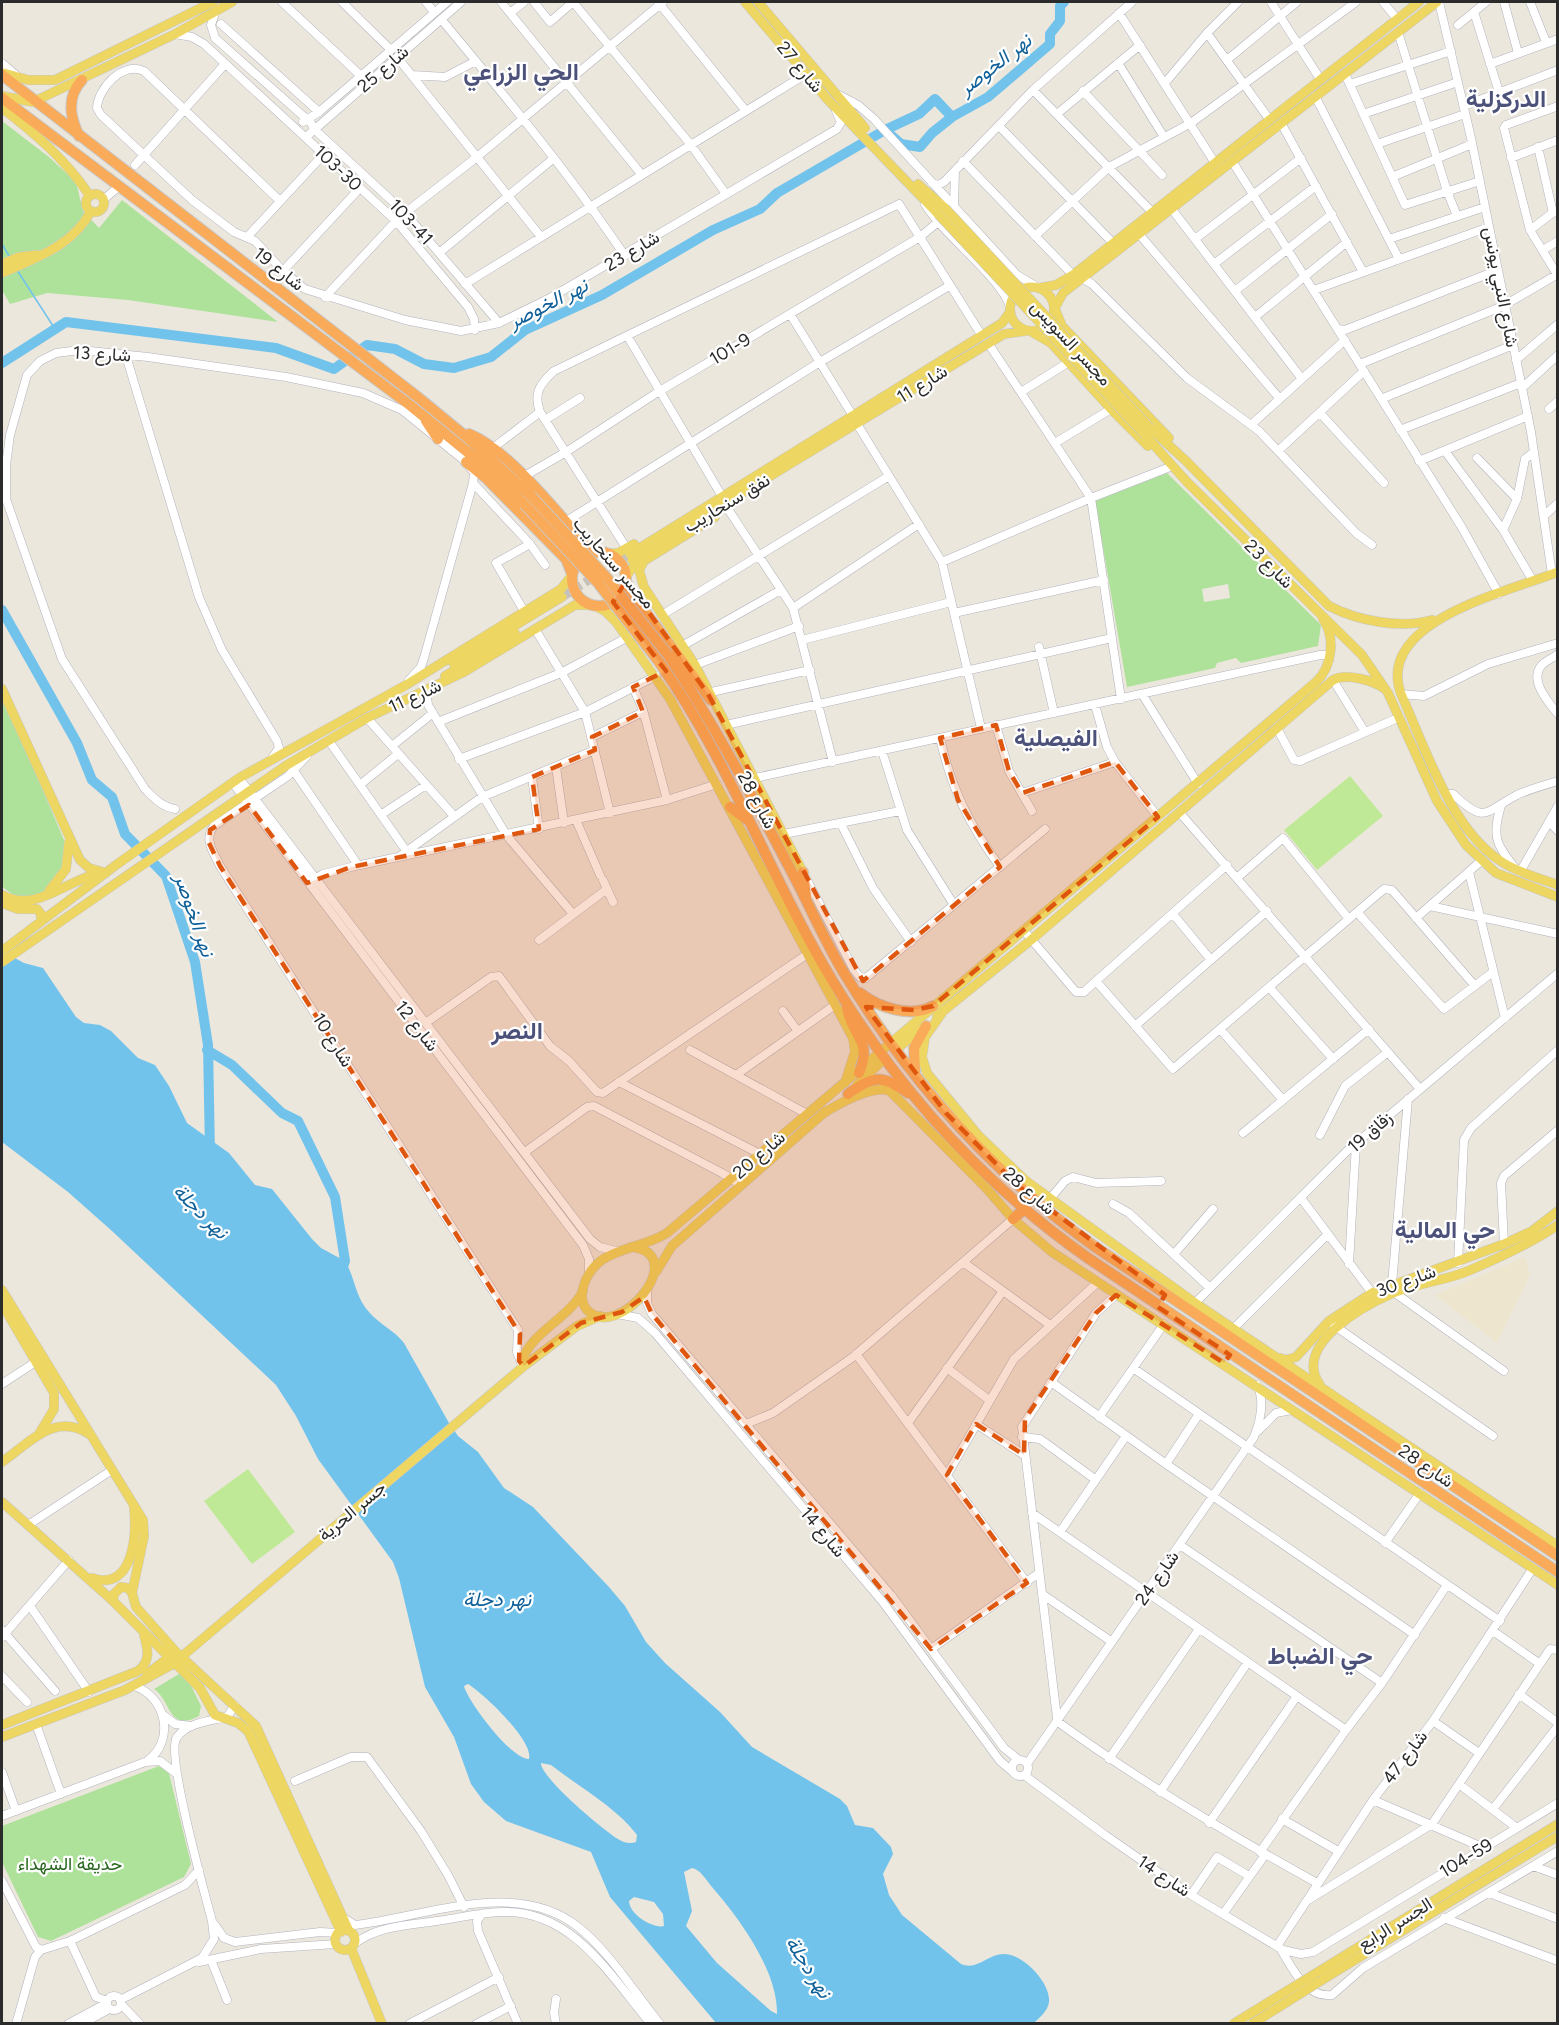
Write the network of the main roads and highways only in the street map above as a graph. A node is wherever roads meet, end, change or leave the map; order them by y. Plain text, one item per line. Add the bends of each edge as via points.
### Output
1 (213, 2) edge
2 (232, 2) edge
3 (745, 2) edge
4 (758, 2) edge
5 (1419, 2) edge
6 (1438, 2) edge
7 (2, 74) edge
8 (55, 80) junction
9 (82, 80) junction
10 (59, 91) junction
11 (2, 97) edge
12 (33, 102) junction
13 (2, 108) edge
14 (861, 128) junction
15 (79, 136) junction
16 (90, 196) junction
17 (91, 211) junction
18 (4, 267) edge
19 (1078, 276) junction
20 (1038, 287) junction
21 (279, 297) junction
22 (1010, 309) junction
23 (1055, 309) junction
24 (1028, 331) junction
25 (985, 339) junction
26 (415, 402) junction
27 (420, 413) junction
28 (452, 426) junction
29 (1148, 431) junction
30 (438, 440) road end
31 (819, 442) junction
32 (466, 462) road end
33 (1200, 474) junction
34 (1187, 482) junction
35 (528, 500) junction
36 (631, 551) junction
37 (602, 553) junction
38 (644, 560) junction
39 (1555, 573) edge
40 (572, 575) junction
41 (626, 579) junction
42 (561, 601) junction
43 (591, 605) junction
44 (1445, 616) junction
45 (1323, 619) junction
46 (663, 658) junction
47 (406, 686) junction
48 (2, 689) edge
49 (1388, 693) junction
50 (709, 697) junction
51 (411, 699) junction
52 (1447, 794) junction
53 (1437, 801) junction
54 (730, 807) junction
55 (752, 825) junction
56 (69, 840) junction
57 (803, 872) joint
58 (106, 873) junction
59 (1557, 885) edge
60 (2, 895) edge
61 (45, 895) junction
62 (1557, 897) edge
63 (2, 903) edge
64 (808, 903) junction
65 (39, 927) junction
66 (2, 951) edge
67 (2, 962) edge
68 (853, 985) junction
69 (845, 999) junction
70 (937, 1009) junction
71 (926, 1026) junction
72 (893, 1047) junction
73 (883, 1055) junction
74 (859, 1073) junction
75 (918, 1078) junction
76 (846, 1089) junction
77 (920, 1103) junction
78 (822, 1115) junction
79 (736, 1181) junction
80 (1041, 1198) junction
81 (1023, 1210) junction
82 (1557, 1210) edge
83 (1013, 1219) junction
84 (1557, 1225) edge
85 (631, 1247) junction
86 (655, 1274) junction
87 (1394, 1288) junction
88 (2, 1290) edge
89 (583, 1290) junction
90 (1165, 1295) junction
91 (2, 1304) edge
92 (1158, 1307) junction
93 (602, 1316) junction
94 (1333, 1325) junction
95 (1238, 1336) junction
96 (1267, 1351) junction
97 (1227, 1359) junction
98 (524, 1366) junction
99 (52, 1378) junction
100 (1323, 1389) junction
101 (39, 1434) junction
102 (93, 1437) junction
103 (1401, 1447) junction
104 (2, 1462) edge
105 (1388, 1466) junction
106 (2, 1502) edge
107 (134, 1507) junction
108 (1557, 1546) edge
109 (1557, 1556) edge
110 (1557, 1572) edge
111 (89, 1577) junction
112 (1557, 1585) edge
113 (132, 1593) junction
114 (113, 1600) junction
115 (143, 1633) junction
116 (179, 1654) junction
117 (171, 1661) junction
118 (2, 1725) edge
119 (2, 1737) edge
120 (1557, 1824) edge
121 (1557, 1836) edge
122 (343, 1932) junction
123 (347, 1946) junction
124 (382, 2024) edge
125 (1233, 2024) edge
126 (1252, 2024) edge

1 - 8 main road
2 - 9 main road
3 - 14 main road, شارع 27 via 828,100
4 - 14 main road, شارع 27 via 839,95
5 - 19 main road via 1113,243
6 - 19 main road
7 - 8 main road
7 - 12 highway, شارع 19
8 - 10 main road
9 - 10 main road
9 - 15 highway via 73,92 71,106
10 - 12 main road
11 - 12 main road
11 - 21 highway, شارع 19
12 - 15 highway, شارع 19
13 - 16 main road via 54,151
14 - 29 main road, مجسر السويس, bridge
15 - 21 highway, شارع 19
16 - 17 main road via 86,203
16 - 17 main road via 104,199 101,211
17 - 18 main road via 75,233 42,254
19 - 20 main road
19 - 23 main road via 1059,296
20 - 22 main road via 1022,289
20 - 23 main road via 1050,295
21 - 26 highway, شارع 19
22 - 24 main road via 1015,323
22 - 25 main road, شارع 11 via 1007,320
23 - 24 main road via 1051,323 1039,331
23 - 33 main road via 1059,323
24 - 25 main road, شارع 11 via 1011,331
24 - 34 main road via 1051,343 1111,409
25 - 31 main road, شارع 11
26 - 27 highway, شارع 19
26 - 28 highway, شارع 19
27 - 30 highway
27 - 35 highway, شارع 19
28 - 35 highway, شارع 19
28 - 37 highway via 493,448 588,547
29 - 33 main road, مجسر السويس
29 - 34 main road, مجسر السويس
31 - 36 main road, نفق سنحاريب
31 - 36 main road via 720,493
31 - 38 main road via 801,463
32 - 40 highway via 568,562
33 - 44 main road, شارع 23 via 1336,610 1415,624
34 - 45 main road, شارع 23
35 - 46 highway, مجسر سنحاريب, bridge via 607,578
36 - 37 main road
36 - 38 main road via 628,549 627,557 636,563
37 - 40 highway via 582,558
37 - 41 highway via 621,564
38 - 41 main road via 628,571
38 - 50 main road via 640,580 695,665
39 - 44 main road
40 - 42 main road, شارع 11
40 - 43 highway via 575,593
41 - 43 highway via 617,599 604,606
41 - 50 highway via 629,590
42 - 43 main road, شارع 11
42 - 47 main road
42 - 47 main road, شارع 11 via 524,611
42 - 51 main road
42 - 51 main road, شارع 11 via 535,629
43 - 54 main road via 605,611 656,676
44 - 52 main road via 1416,635 1397,670 1401,694
45 - 49 main road, شارع 23 via 1352,645
45 - 70 main road via 1329,632 1329,661 1316,682
46 - 55 highway, شارع 28
46 - 64 highway, شارع 28 via 743,778
47 - 58 main road, شارع 11 via 236,780
48 - 56 main road
49 - 53 main road, شارع 23
49 - 70 main road via 1372,683 1346,676 1333,680 1031,940
50 - 57 main road
51 - 65 main road, شارع 11 via 367,718 318,747
52 - 53 main road
52 - 59 main road via 1482,845 1501,862
53 - 62 main road, شارع 23 via 1458,836 1481,861 1502,876
54 - 55 highway
54 - 76 main road via 855,1041
55 - 69 highway, شارع 28
56 - 58 main road via 83,863
56 - 61 main road via 66,869
57 - 64 highway
58 - 61 main road
58 - 65 main road, شارع 11
60 - 61 main road via 24,902
63 - 65 main road via 18,909 38,909
64 - 68 highway, شارع 28
65 - 66 main road
65 - 67 main road
68 - 70 highway via 867,999 885,1008
68 - 72 highway, شارع 28
69 - 73 highway, شارع 28
69 - 74 highway via 849,1018 864,1046
70 - 71 main road
70 - 72 main road
70 - 80 main road via 925,1037 923,1062 933,1083
71 - 72 main road
71 - 75 highway via 914,1048
72 - 73 highway
72 - 75 highway, شارع 28
73 - 74 main road, شارع 20
73 - 76 main road, شارع 20
73 - 77 highway, شارع 28
74 - 76 main road, شارع 20
75 - 80 highway, شارع 28 via 964,1133
76 - 77 highway via 883,1079
76 - 78 main road, شارع 20
76 - 79 main road, شارع 20 via 807,1114 760,1154
77 - 81 highway, شارع 28
78 - 79 main road, شارع 20
78 - 83 main road via 868,1091 890,1091
79 - 85 main road, شارع 20 via 667,1233
79 - 86 main road, شارع 20 via 672,1246
80 - 90 highway, شارع 28
80 - 95 main road
81 - 83 highway
81 - 92 highway, شارع 28
82 - 87 main road, شارع 30 via 1532,1231
83 - 97 main road via 1097,1283
84 - 87 main road, شارع 30 via 1536,1240 1466,1272
85 - 86 main road via 647,1253 654,1262
85 - 89 main road via 598,1263
86 - 93 main road via 636,1303
87 - 94 main road, شارع 30
87 - 94 main road, شارع 30 via 1372,1293
88 - 99 main road
89 - 93 main road via 586,1308
89 - 98 main road, جسر الحرية via 571,1308 530,1346 522,1360
90 - 92 highway
90 - 95 highway, شارع 28
91 - 99 main road
92 - 97 highway, شارع 28
93 - 98 main road, جسر الحرية via 577,1326
94 - 96 main road, شارع 30 via 1292,1359 1282,1359
94 - 100 main road, شارع 30 via 1315,1358 1315,1376
95 - 96 main road
95 - 103 highway, شارع 28
96 - 100 main road
97 - 105 highway, شارع 28
97 - 105 main road via 1295,1410
98 - 116 main road, جسر الحرية
99 - 101 main road via 55,1403
99 - 102 main road
100 - 103 main road
101 - 102 main road via 67,1425
101 - 104 main road
102 - 107 main road
103 - 108 main road
103 - 109 highway, شارع 28
105 - 110 highway, شارع 28
105 - 112 main road via 1420,1493
106 - 111 main road
107 - 111 main road via 135,1536 124,1571 108,1581
107 - 113 main road via 141,1515 144,1530
111 - 114 main road
113 - 114 main road via 121,1587 115,1591
113 - 116 main road via 138,1611
114 - 115 main road
115 - 117 main road
115 - 118 main road via 148,1652 144,1666
116 - 117 main road, جسر الحرية
116 - 122 main road via 261,1734 343,1917
117 - 119 main road, جسر الحرية via 144,1676 137,1685
117 - 122 main road via 200,1688 213,1712 238,1723 251,1735
120 - 125 main road, الجسر الرابع, bridge
121 - 126 main road, الجسر الرابع, bridge
122 - 123 main road
122 - 123 main road via 355,1937
123 - 124 main road

